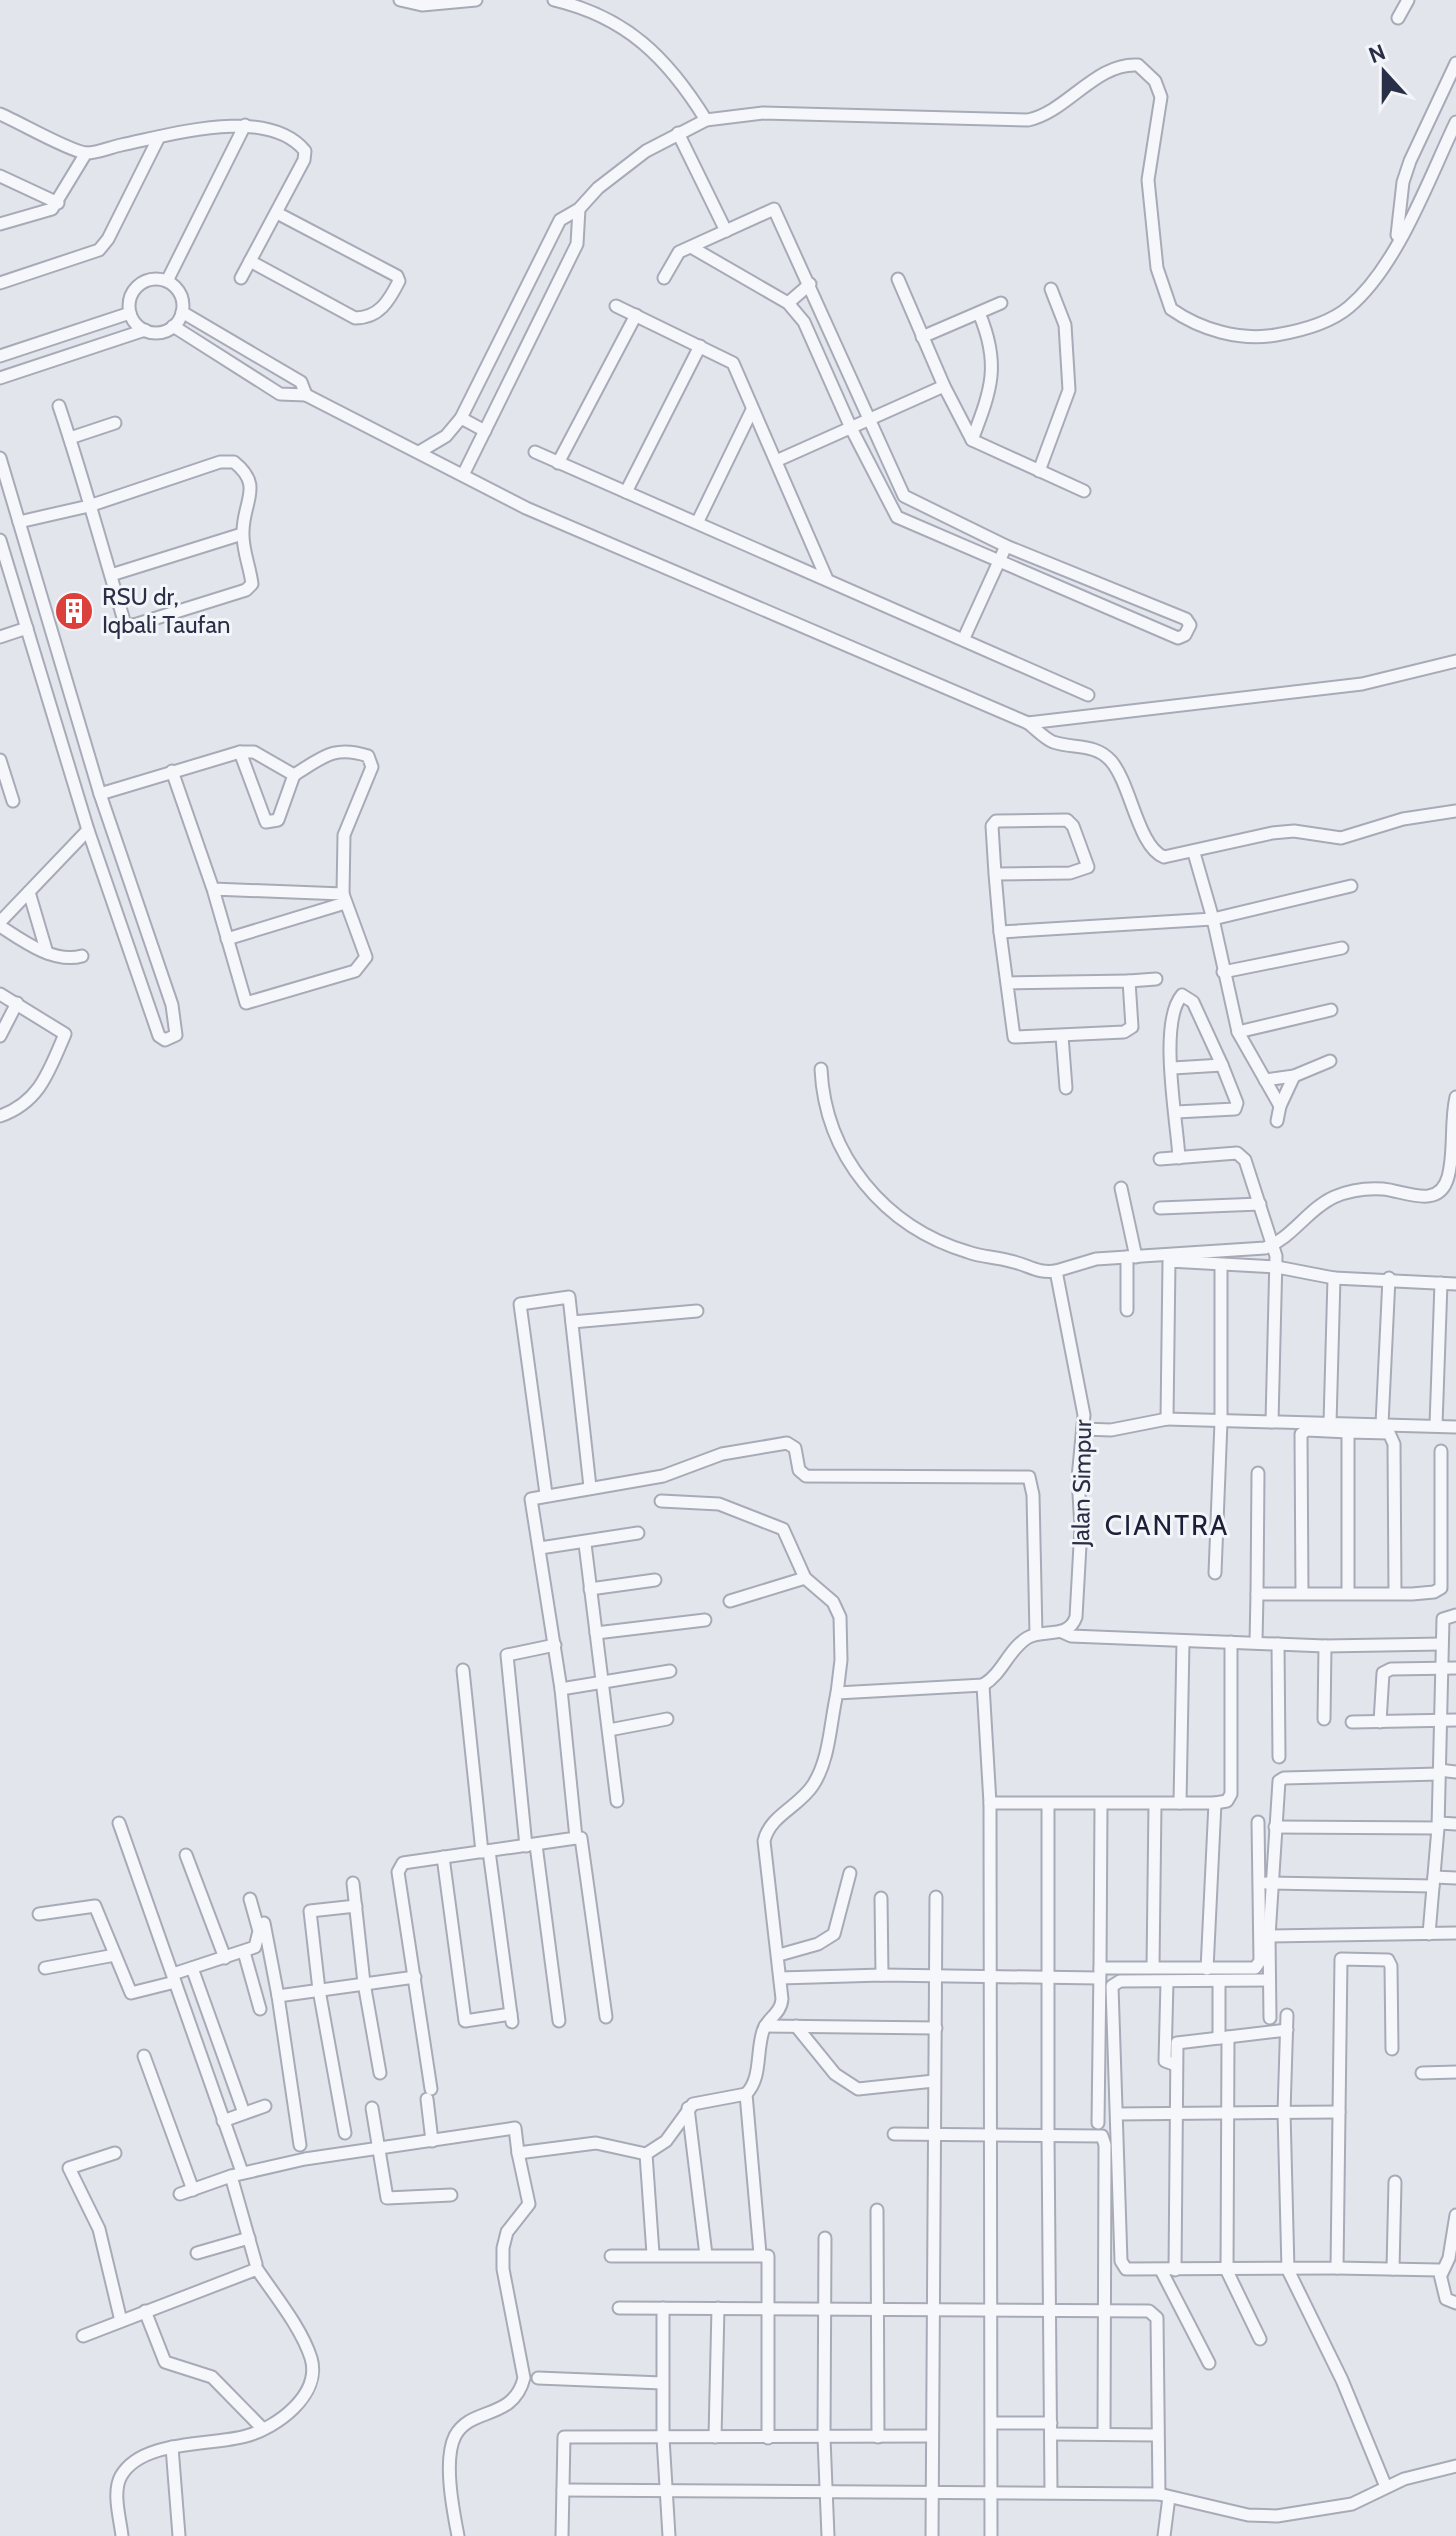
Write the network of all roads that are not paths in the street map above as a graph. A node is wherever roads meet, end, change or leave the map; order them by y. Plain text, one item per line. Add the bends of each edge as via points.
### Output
1 (476, 0) edge
2 (554, 0) edge
3 (1408, 0) edge
4 (406, 1) edge
5 (591, 5) edge
6 (1398, 18) dead end
7 (1456, 63) edge
8 (0, 114) edge
9 (706, 120) junction
10 (1456, 122) edge
11 (245, 125) junction
12 (678, 133) junction
13 (159, 137) junction
14 (86, 153) junction
15 (0, 176) edge
16 (58, 203) junction
17 (579, 209) junction
18 (277, 213) junction
19 (0, 224) edge
20 (726, 231) junction
21 (1396, 243) junction
22 (691, 247) junction
23 (250, 261) junction
24 (241, 278) dead end
25 (664, 278) dead end
26 (898, 279) dead end
27 (167, 281) junction
28 (0, 283) edge
29 (810, 284) junction
30 (1051, 289) dead end
31 (788, 303) junction
32 (1001, 303) dead end
33 (616, 306) dead end
34 (182, 312) junction
35 (130, 313) junction
36 (979, 313) junction
37 (636, 315) junction
38 (173, 326) junction
39 (145, 330) junction
40 (922, 337) junction
41 (700, 346) junction
42 (0, 356) edge
43 (0, 378) edge
44 (944, 386) junction
45 (306, 395) junction
46 (59, 406) dead end
47 (752, 410) junction
48 (461, 418) junction
49 (868, 420) junction
50 (115, 423) dead end
51 (851, 428) junction
52 (485, 431) junction
53 (70, 438) junction
54 (972, 440) junction
55 (419, 452) junction
56 (535, 452) dead end
57 (0, 461) edge
58 (776, 461) junction
59 (558, 463) junction
60 (1039, 471) junction
61 (463, 475) junction
62 (1084, 491) dead end
63 (626, 492) junction
64 (89, 506) junction
65 (698, 521) junction
66 (19, 522) junction
67 (242, 534) junction
68 (0, 540) edge
69 (1006, 546) junction
70 (999, 562) junction
71 (111, 575) junction
72 (826, 577) junction
73 (27, 628) junction
74 (0, 637) edge
75 (964, 638) junction
76 (60, 660) junction
77 (1456, 661) edge
78 (40, 668) junction
79 (1088, 695) dead end
80 (1028, 723) junction
81 (240, 752) junction
82 (0, 760) edge
83 (172, 771) junction
84 (294, 775) junction
85 (3, 781) edge
86 (100, 794) junction
87 (13, 801) dead end
88 (1456, 811) edge
89 (88, 830) junction
90 (1194, 853) junction
91 (995, 874) junction
92 (1351, 886) dead end
93 (213, 889) junction
94 (29, 892) junction
95 (344, 899) junction
96 (1213, 919) junction
97 (0, 924) edge
98 (1000, 932) junction
99 (227, 939) junction
100 (1342, 948) dead end
101 (47, 953) junction
102 (82, 956) dead end
103 (1223, 972) junction
104 (1156, 979) dead end
105 (1129, 981) junction
106 (1008, 983) junction
107 (0, 994) edge
108 (17, 1003) junction
109 (1331, 1010) dead end
110 (1238, 1032) junction
111 (0, 1036) edge
112 (1062, 1036) junction
113 (1330, 1061) dead end
114 (1222, 1065) junction
115 (1173, 1068) junction
116 (821, 1069) dead end
117 (1294, 1076) junction
118 (1265, 1080) junction
119 (1066, 1088) dead end
120 (1456, 1097) edge
121 (1280, 1106) junction
122 (1176, 1112) junction
123 (0, 1116) edge
124 (1277, 1121) dead end
125 (1179, 1158) junction
126 (1160, 1159) dead end
127 (1121, 1188) dead end
128 (1260, 1204) junction
129 (1160, 1208) dead end
130 (1274, 1245) junction
131 (1131, 1257) junction
132 (1221, 1265) junction
133 (1277, 1267) junction
134 (1056, 1271) junction
135 (1334, 1278) junction
136 (1389, 1278) junction
137 (1441, 1283) junction
138 (1456, 1284) edge
139 (1127, 1310) dead end
140 (697, 1311) dead end
141 (572, 1322) junction
142 (1167, 1419) junction
143 (1221, 1422) junction
144 (1272, 1422) junction
145 (1330, 1423) junction
146 (1382, 1424) junction
147 (1436, 1425) junction
148 (1456, 1427) edge
149 (1083, 1429) junction
150 (1348, 1432) junction
151 (1441, 1451) dead end
152 (1258, 1473) dead end
153 (590, 1487) junction
154 (546, 1494) junction
155 (661, 1501) dead end
156 (638, 1533) dead end
157 (585, 1544) junction
158 (540, 1548) junction
159 (1215, 1573) dead end
160 (805, 1578) junction
161 (655, 1580) dead end
162 (590, 1589) junction
163 (1302, 1592) junction
164 (1348, 1592) junction
165 (1395, 1593) junction
166 (1257, 1594) junction
167 (730, 1601) dead end
168 (1456, 1615) edge
169 (705, 1620) dead end
170 (1062, 1632) junction
171 (596, 1633) junction
172 (1036, 1634) junction
173 (1183, 1642) junction
174 (1231, 1642) junction
175 (1256, 1642) junction
176 (1278, 1644) junction
177 (1442, 1644) junction
178 (555, 1645) junction
179 (1325, 1646) junction
180 (1441, 1668) junction
181 (1456, 1668) edge
182 (463, 1670) dead end
183 (670, 1671) dead end
184 (601, 1683) junction
185 (983, 1685) junction
186 (561, 1689) junction
187 (837, 1693) junction
188 (667, 1719) dead end
189 (1324, 1719) dead end
190 (1456, 1720) edge
191 (1440, 1721) junction
192 (1352, 1722) dead end
193 (1380, 1722) junction
194 (609, 1730) junction
195 (1279, 1757) dead end
196 (1439, 1772) junction
197 (1456, 1772) edge
198 (617, 1801) dead end
199 (990, 1803) junction
200 (1180, 1803) junction
201 (1215, 1803) junction
202 (1048, 1804) junction
203 (1155, 1804) junction
204 (1101, 1806) junction
205 (1258, 1822) dead end
206 (119, 1823) dead end
207 (1456, 1824) edge
208 (1438, 1826) junction
209 (1275, 1827) junction
210 (576, 1838) junction
211 (531, 1845) junction
212 (485, 1852) junction
213 (186, 1855) dead end
214 (443, 1857) junction
215 (850, 1873) dead end
216 (1456, 1878) edge
217 (1434, 1882) junction
218 (353, 1883) dead end
219 (1267, 1883) junction
220 (936, 1897) dead end
221 (881, 1898) dead end
222 (250, 1899) dead end
223 (356, 1906) junction
224 (39, 1914) dead end
225 (264, 1923) dead end
226 (1456, 1933) edge
227 (1429, 1934) junction
228 (1269, 1936) junction
229 (244, 1952) junction
230 (115, 1955) junction
231 (779, 1955) junction
232 (225, 1958) junction
233 (45, 1968) dead end
234 (192, 1968) junction
235 (1207, 1969) junction
236 (1100, 1973) junction
237 (1158, 1974) junction
238 (882, 1975) junction
239 (990, 1975) junction
240 (937, 1976) junction
241 (1046, 1976) junction
242 (415, 1977) junction
243 (174, 1978) junction
244 (780, 1978) junction
245 (1269, 1980) junction
246 (1219, 1982) junction
247 (364, 1983) junction
248 (319, 1990) junction
249 (278, 1996) junction
250 (260, 2009) dead end
251 (1287, 2015) dead end
252 (606, 2017) dead end
253 (1270, 2018) dead end
254 (559, 2021) dead end
255 (765, 2026) junction
256 (796, 2026) junction
257 (936, 2028) junction
258 (1287, 2030) junction
259 (1223, 2037) junction
260 (1392, 2049) dead end
261 (144, 2056) dead end
262 (1176, 2065) junction
263 (1456, 2072) edge
264 (380, 2073) dead end
265 (1422, 2073) dead end
266 (934, 2081) junction
267 (746, 2094) junction
268 (265, 2106) dead end
269 (372, 2108) dead end
270 (688, 2108) junction
271 (1230, 2112) junction
272 (1284, 2112) junction
273 (1339, 2112) junction
274 (244, 2113) junction
275 (1117, 2114) junction
276 (1175, 2114) junction
277 (223, 2121) junction
278 (1098, 2123) dead end
279 (345, 2133) dead end
280 (894, 2134) dead end
281 (1048, 2134) junction
282 (934, 2136) junction
283 (991, 2137) junction
284 (432, 2141) junction
285 (300, 2145) dead end
286 (380, 2149) junction
287 (115, 2153) dead end
288 (518, 2153) junction
289 (646, 2154) junction
290 (236, 2174) junction
291 (1395, 2182) dead end
292 (193, 2190) junction
293 (180, 2194) dead end
294 (451, 2195) dead end
295 (877, 2210) dead end
296 (1456, 2215) edge
297 (249, 2238) junction
298 (825, 2238) dead end
299 (197, 2253) dead end
300 (653, 2254) junction
301 (760, 2254) junction
302 (706, 2255) junction
303 (611, 2256) dead end
304 (256, 2264) dead end
305 (1337, 2268) junction
306 (1393, 2269) junction
307 (1161, 2270) junction
308 (1175, 2270) junction
309 (1288, 2270) junction
310 (1227, 2271) junction
311 (1442, 2273) junction
312 (1456, 2303) edge
313 (880, 2306) junction
314 (771, 2307) junction
315 (824, 2307) junction
316 (619, 2308) dead end
317 (663, 2308) junction
318 (718, 2308) junction
319 (934, 2308) junction
320 (1052, 2308) junction
321 (1103, 2308) junction
322 (992, 2310) junction
323 (145, 2311) junction
324 (121, 2321) junction
325 (83, 2336) dead end
326 (1260, 2339) dead end
327 (1209, 2363) dead end
328 (538, 2378) dead end
329 (662, 2383) junction
330 (992, 2423) junction
331 (263, 2429) junction
332 (1051, 2429) junction
333 (1104, 2434) junction
334 (1157, 2435) junction
335 (931, 2436) junction
336 (715, 2437) junction
337 (878, 2437) junction
338 (663, 2438) junction
339 (768, 2438) junction
340 (824, 2438) junction
341 (172, 2447) junction
342 (1456, 2466) edge
343 (1386, 2487) junction
344 (563, 2490) junction
345 (826, 2490) junction
346 (930, 2490) junction
347 (666, 2491) junction
348 (990, 2491) junction
349 (1051, 2492) junction
350 (1164, 2495) junction
351 (122, 2536) edge
352 (179, 2536) edge
353 (458, 2536) edge
354 (562, 2536) edge
355 (669, 2536) edge
356 (828, 2536) edge
357 (932, 2536) edge
358 (991, 2536) edge
359 (1164, 2536) edge

1 - 4 street via 422,5
2 - 5 street
3 - 6 street
5 - 9 street via 649,48 682,81
7 - 21 street via 1403,182
8 - 14 street
9 - 12 street
9 - 21 street via 763,113 1028,120 1116,69 1138,65 1155,81 1161,97 1147,170 1154,256 1171,309 1181,316 1243,336 1291,333 1348,308
10 - 21 street
11 - 13 street
11 - 18 street via 270,131 305,151
11 - 27 street
12 - 17 street via 618,171
12 - 20 street
13 - 14 street
13 - 28 street via 99,250
14 - 16 street
15 - 16 street
16 - 19 street via 41,215
17 - 48 street via 560,220
17 - 52 street via 577,244
18 - 23 street
18 - 23 street via 397,276 389,303 355,318
20 - 22 street
20 - 29 street via 774,209
22 - 25 street via 676,254
22 - 31 street
23 - 24 street
26 - 40 street
27 - 34 street via 183,300
27 - 35 street via 155,279 134,290
29 - 31 street
29 - 49 street
30 - 60 street via 1065,325 1069,390
31 - 51 street via 804,322
32 - 36 street
33 - 37 street
34 - 38 street
34 - 45 street via 301,382
35 - 39 street
35 - 42 street
36 - 40 street
36 - 54 street via 992,347 993,376
37 - 41 street
37 - 59 street
38 - 39 street
38 - 45 street via 280,394
39 - 43 street
40 - 44 street
41 - 47 street via 733,363
41 - 63 street
44 - 49 street
44 - 54 street
45 - 55 street
46 - 53 street
47 - 58 street
47 - 65 street
48 - 52 street
48 - 55 street via 436,444
49 - 51 street
49 - 69 street via 904,496
50 - 53 street
51 - 58 street
51 - 70 street via 897,517
52 - 61 street
53 - 64 street
54 - 60 street
55 - 61 street
56 - 59 street
57 - 66 street
58 - 72 street
59 - 63 street
60 - 62 street
61 - 80 street via 526,508
63 - 65 street
64 - 66 street
64 - 67 street via 229,460 246,472 251,486
64 - 71 street
65 - 72 street
66 - 76 street
67 - 71 street
67 - 71 street via 252,581 246,590 128,626
68 - 73 street
69 - 70 street
69 - 70 street via 1186,619 1189,629 1178,638
70 - 75 street
72 - 75 street
73 - 74 street
73 - 78 street
75 - 79 street
76 - 78 street
76 - 86 street
77 - 80 street via 1362,684
78 - 89 street
80 - 90 street via 1053,742 1099,750 1109,759 1160,856
81 - 83 street
81 - 84 street via 254,752
81 - 84 street via 266,822 278,820
82 - 85 street
83 - 86 street
83 - 93 street
84 - 95 street via 346,749 371,758 344,835
85 - 87 street
86 - 89 street via 178,1026 176,1035 165,1040 159,1036
88 - 90 street via 1416,816 1341,838 1283,832
89 - 94 street
90 - 96 street
91 - 91 street via 996,821 1067,820 1089,864 1086,870 1070,873
91 - 98 street
92 - 96 street
93 - 95 street
93 - 99 street
94 - 97 street
94 - 101 street
95 - 99 street
95 - 99 street via 366,957 360,968 341,975 246,1003
96 - 98 street
96 - 103 street
97 - 101 street
98 - 106 street
100 - 103 street
101 - 102 street
103 - 110 street
104 - 105 street
105 - 106 street
105 - 112 street via 1129,1031
106 - 112 street via 1014,1037
107 - 108 street
108 - 111 street
108 - 123 street via 65,1034 38,1093
109 - 110 street
110 - 118 street
112 - 119 street
113 - 117 street
114 - 115 street
114 - 115 street via 1186,994 1171,1015
114 - 122 street via 1236,1107
115 - 122 street
116 - 134 street via 823,1101 834,1137 857,1174 883,1201 933,1237 965,1252 1038,1272
117 - 118 street
117 - 121 street
118 - 121 street
120 - 130 street via 1449,1174 1441,1189 1428,1197 1388,1189 1346,1192 1307,1214
121 - 124 street
122 - 125 street
125 - 126 street
125 - 128 street via 1240,1153
127 - 131 street
128 - 129 street
128 - 130 street
130 - 131 street
130 - 133 street
131 - 134 street via 1096,1259
131 - 139 street
132 - 133 street
132 - 142 street via 1169,1261
132 - 143 street
133 - 135 street
133 - 144 street
134 - 149 street, Jalan Simpur
135 - 136 street
135 - 145 street
136 - 137 street
136 - 146 street
137 - 138 street
137 - 147 street
140 - 141 street
141 - 153 street
141 - 154 street via 569,1297 520,1304
142 - 143 street
142 - 149 street
143 - 144 street
143 - 159 street
144 - 145 street
145 - 146 street
146 - 147 street
147 - 148 street
149 - 170 street, Jalan Simpur via 1078,1478 1080,1593 1074,1623
150 - 163 street via 1301,1434
150 - 164 street
150 - 165 street via 1387,1432 1393,1439
151 - 165 street via 1442,1586 1434,1592
152 - 166 street
153 - 154 street
153 - 172 street via 663,1476 722,1454 787,1443 795,1448 799,1470 806,1476 1029,1477
154 - 158 street via 531,1499
155 - 160 street via 719,1504 778,1525
156 - 157 street
157 - 158 street
157 - 162 street
158 - 178 street
160 - 167 street
160 - 187 street via 833,1602 840,1617
161 - 162 street
162 - 171 street
163 - 164 street
163 - 166 street
164 - 165 street
166 - 175 street
168 - 177 street via 1443,1619
169 - 171 street
170 - 172 street
170 - 173 street
171 - 184 street
172 - 185 street
173 - 174 street
173 - 200 street
174 - 175 street
174 - 201 street via 1231,1794 1227,1801
175 - 176 street
176 - 179 street
176 - 195 street
177 - 179 street
177 - 180 street
178 - 186 street
178 - 211 street via 507,1655
179 - 189 street
180 - 181 street
180 - 191 street
180 - 193 street via 1383,1673
182 - 212 street
183 - 184 street
184 - 186 street
184 - 194 street
185 - 187 street
185 - 199 street
186 - 210 street
187 - 231 street via 817,1779 803,1798 771,1823 765,1836
188 - 194 street
190 - 191 street
191 - 193 street
191 - 196 street
192 - 193 street
194 - 198 street
196 - 197 street
196 - 208 street
196 - 209 street via 1284,1778 1277,1787
199 - 202 street
199 - 239 street
200 - 201 street
200 - 203 street
201 - 235 street
202 - 204 street
202 - 241 street
203 - 204 street
203 - 237 street
204 - 236 street
205 - 219 street
206 - 243 street
207 - 208 street
208 - 209 street
208 - 217 street
209 - 219 street
210 - 211 street
210 - 252 street via 581,1838
211 - 212 street
211 - 254 street
212 - 214 street
212 - 214 street via 511,2018 465,2021
213 - 232 street
214 - 242 street via 403,1863 398,1872
215 - 231 street via 834,1934
216 - 217 street
217 - 219 street
217 - 227 street
218 - 223 street
219 - 228 street
219 - 235 street via 1259,1963 1253,1969
220 - 240 street
221 - 238 street
222 - 229 street via 260,1939
223 - 247 street
223 - 248 street via 310,1911
224 - 230 street via 94,1905
225 - 249 street
226 - 227 street
227 - 228 street
228 - 245 street
229 - 232 street
229 - 250 street
230 - 233 street
230 - 243 street via 131,1993
231 - 244 street
232 - 234 street
234 - 243 street
234 - 274 street
235 - 237 street
236 - 237 street
236 - 241 street
236 - 278 street
237 - 246 street
237 - 262 street via 1165,2061
237 - 275 street via 1120,1981 1111,1988
238 - 240 street
238 - 244 street
239 - 240 street
239 - 241 street
239 - 283 street
240 - 257 street
241 - 281 street
242 - 247 street
242 - 284 street
243 - 277 street
244 - 255 street via 782,2007
245 - 246 street
245 - 253 street
246 - 259 street
247 - 248 street
247 - 264 street
248 - 249 street
248 - 279 street
249 - 285 street
251 - 258 street
255 - 256 street
255 - 267 street via 754,2085
256 - 257 street
256 - 266 street via 835,2074 858,2089
257 - 266 street
258 - 259 street
258 - 272 street
259 - 262 street via 1179,2041
259 - 271 street
260 - 273 street via 1388,1960 1341,1959
261 - 292 street
262 - 276 street
263 - 265 street
266 - 282 street
267 - 270 street
267 - 301 street
268 - 274 street
269 - 286 street
270 - 289 street via 666,2141
270 - 302 street
271 - 272 street
271 - 276 street
271 - 310 street
272 - 273 street
272 - 309 street
273 - 305 street
274 - 277 street
275 - 276 street
275 - 307 street via 1122,2264 1128,2270
276 - 308 street
277 - 290 street
280 - 282 street
281 - 283 street
281 - 320 street
281 - 321 street via 1104,2139
282 - 283 street
282 - 319 street
283 - 322 street
284 - 286 street
284 - 288 street via 515,2128
286 - 290 street
286 - 294 street via 390,2200
287 - 324 street via 69,2168 99,2229
288 - 289 street via 596,2143
288 - 353 street via 529,2204 505,2238 503,2269 524,2378 511,2403 468,2423 456,2435 451,2477
289 - 300 street
290 - 292 street
290 - 297 street
291 - 306 street
292 - 293 street
295 - 313 street
296 - 311 street
297 - 299 street
297 - 304 street
298 - 315 street
300 - 302 street
300 - 303 street
301 - 302 street
301 - 314 street via 771,2261
305 - 306 street
305 - 309 street
306 - 311 street via 1425,2267
307 - 308 street
307 - 327 street
308 - 310 street
309 - 310 street
309 - 343 street
310 - 326 street
311 - 312 street via 1444,2295
313 - 315 street
313 - 319 street
313 - 337 street
314 - 315 street
314 - 318 street
314 - 339 street
315 - 340 street
316 - 317 street
317 - 318 street
317 - 329 street
318 - 336 street
319 - 322 street
319 - 335 street
320 - 321 street
320 - 322 street
320 - 332 street
321 - 333 street
321 - 334 street via 1149,2311 1157,2318
322 - 330 street
323 - 324 street
323 - 331 street via 165,2362 212,2377
323 - 331 street via 257,2269 300,2338 312,2370 297,2405
324 - 325 street
328 - 329 street
329 - 338 street
330 - 332 street
330 - 348 street
331 - 341 street
332 - 333 street
332 - 349 street
333 - 334 street
334 - 350 street
335 - 337 street
335 - 346 street
336 - 338 street
336 - 339 street
337 - 340 street
338 - 344 street via 564,2437
338 - 347 street
339 - 340 street
340 - 345 street
341 - 351 street via 131,2464 119,2479
341 - 352 street
342 - 343 street
343 - 350 street via 1352,2504 1277,2516 1248,2515
344 - 347 street
344 - 354 street
345 - 346 street
345 - 347 street
345 - 356 street
346 - 348 street
346 - 357 street
347 - 355 street
348 - 349 street
348 - 358 street
349 - 350 street
350 - 359 street

